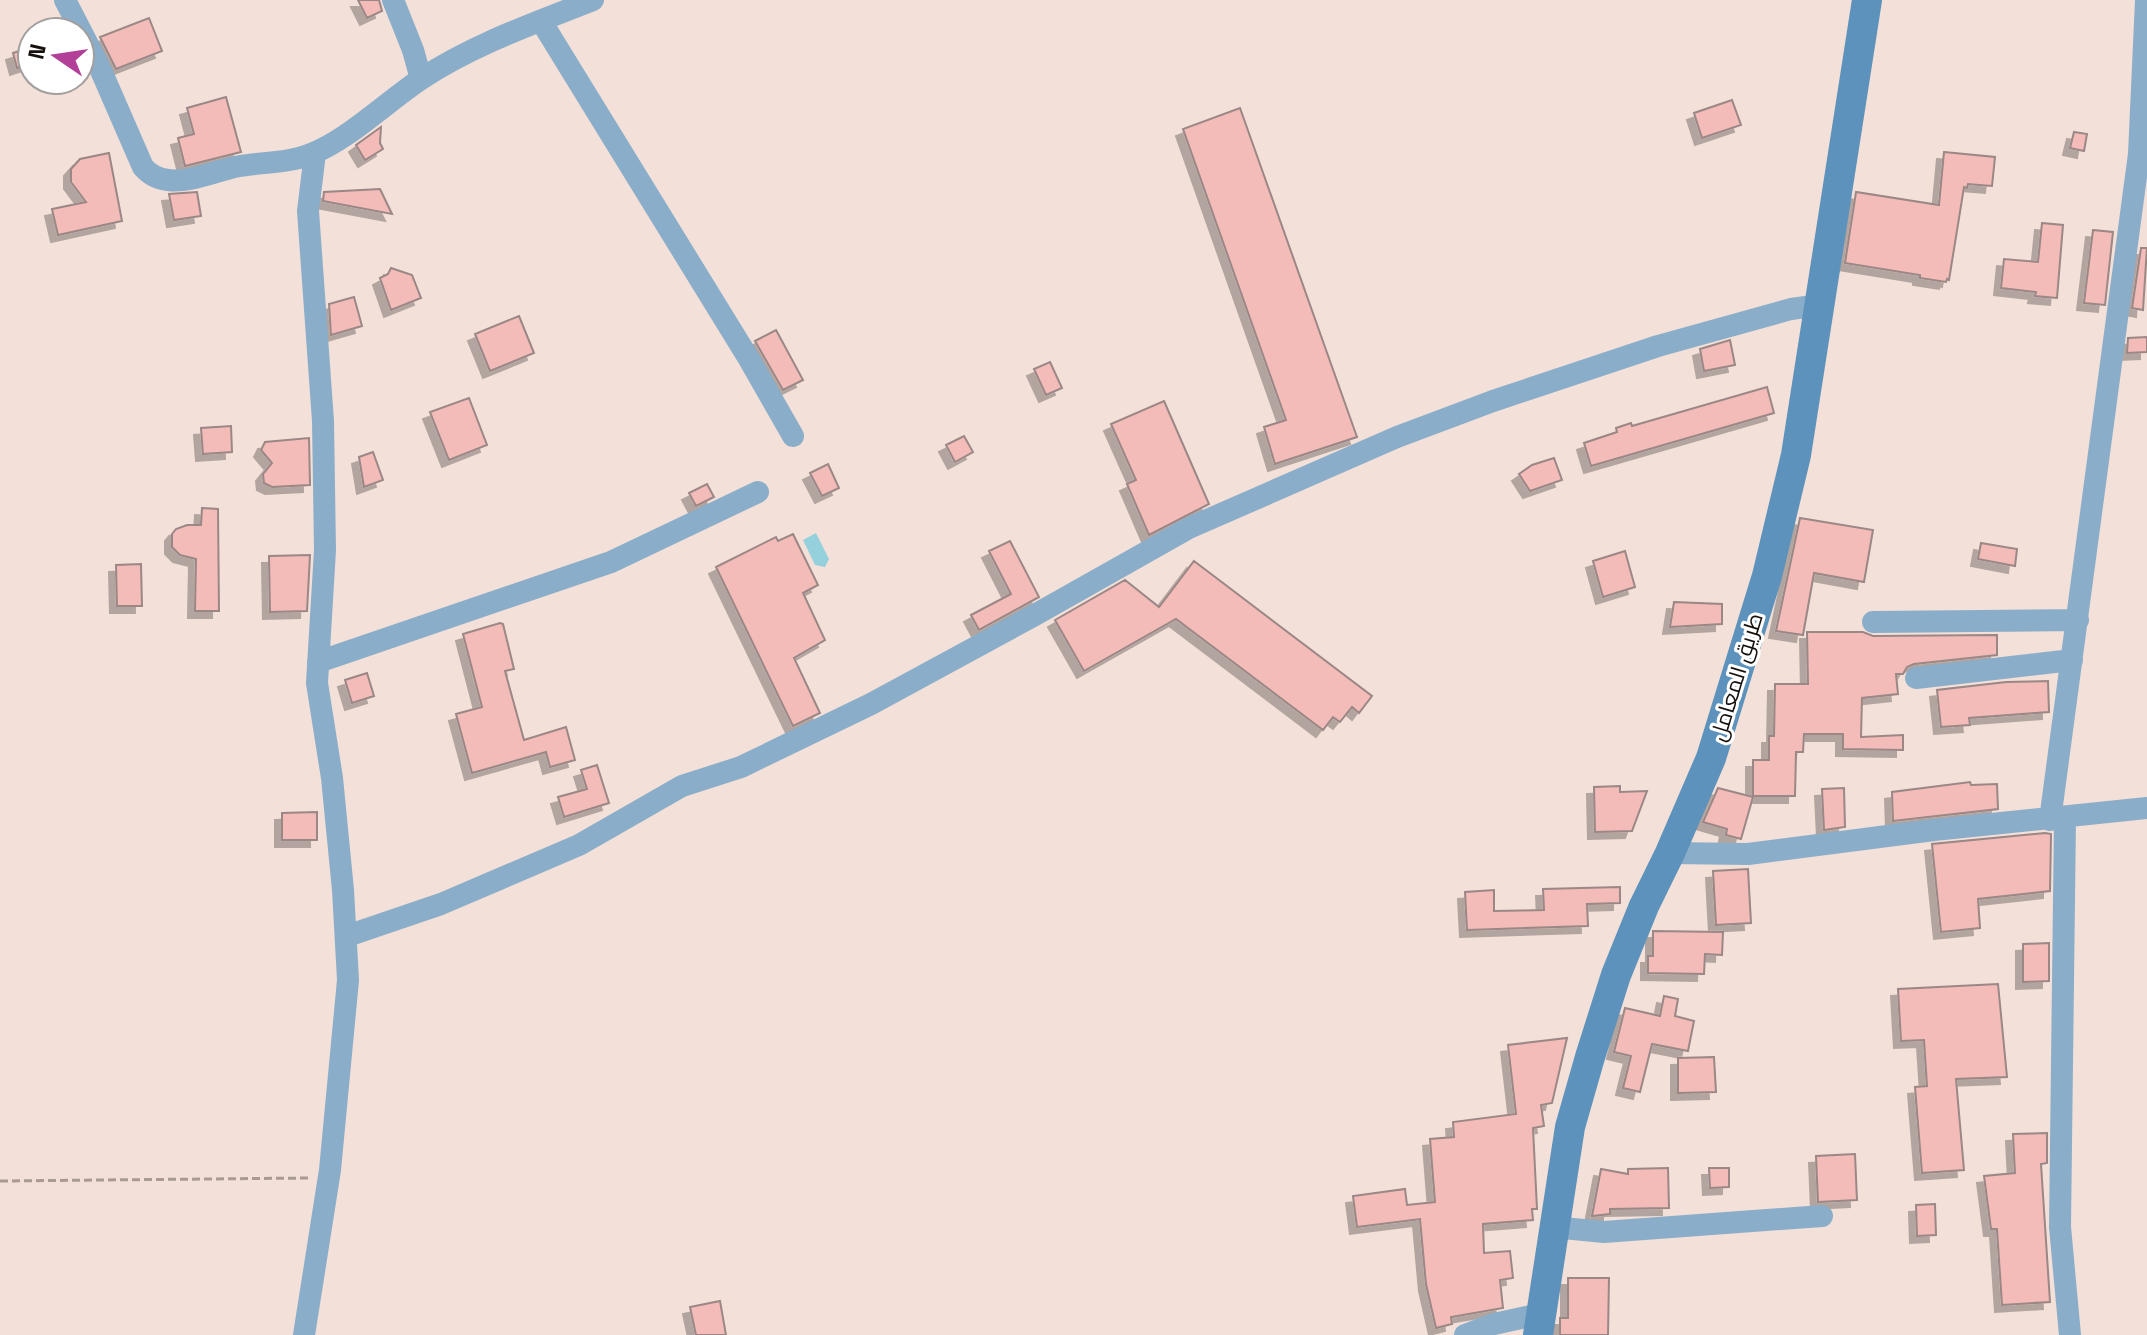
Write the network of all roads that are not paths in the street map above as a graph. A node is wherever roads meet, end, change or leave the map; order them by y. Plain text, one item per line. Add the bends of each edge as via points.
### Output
1 (65, 0) edge
2 (393, 0) edge
3 (593, 0) edge
4 (1867, 0) edge
5 (2146, 0) edge
6 (541, 21) junction
7 (421, 79) junction
8 (315, 153) junction
9 (1820, 305) junction
10 (793, 436) dead end
11 (758, 492) dead end
12 (2078, 620) junction
13 (1873, 622) dead end
14 (2072, 660) junction
15 (318, 662) junction
16 (1916, 678) dead end
17 (2147, 808) edge
18 (2058, 819) junction
19 (1670, 853) junction
20 (347, 936) junction
21 (1822, 1216) dead end
22 (1553, 1227) junction
23 (1539, 1325) edge
24 (304, 1335) edge
25 (1465, 1335) edge
26 (2070, 1335) edge

1 - 8 street via 149,174 174,181
2 - 7 street
3 - 6 street
4 - 9 main road, طريق المعامل
5 - 12 street via 2139,154
6 - 7 street
6 - 10 street
7 - 8 street
8 - 15 street via 308,211 323,421 325,550
9 - 19 main road, طريق المعامل via 1796,455 1767,576 1711,758
9 - 20 street via 1658,346 1397,437 1189,528 871,704 741,767 682,786 579,845 441,904
11 - 15 street via 611,562
12 - 13 street
12 - 14 street
14 - 16 street
14 - 18 street
15 - 20 street
17 - 18 street
18 - 19 street via 1748,854
18 - 26 street via 2060,1227
19 - 22 main road, طريق المعامل via 1627,948 1590,1057 1570,1127
20 - 24 street via 348,980 329,1178
21 - 22 street via 1604,1232
22 - 23 main road, طريق المعامل
23 - 25 street via 1494,1324

